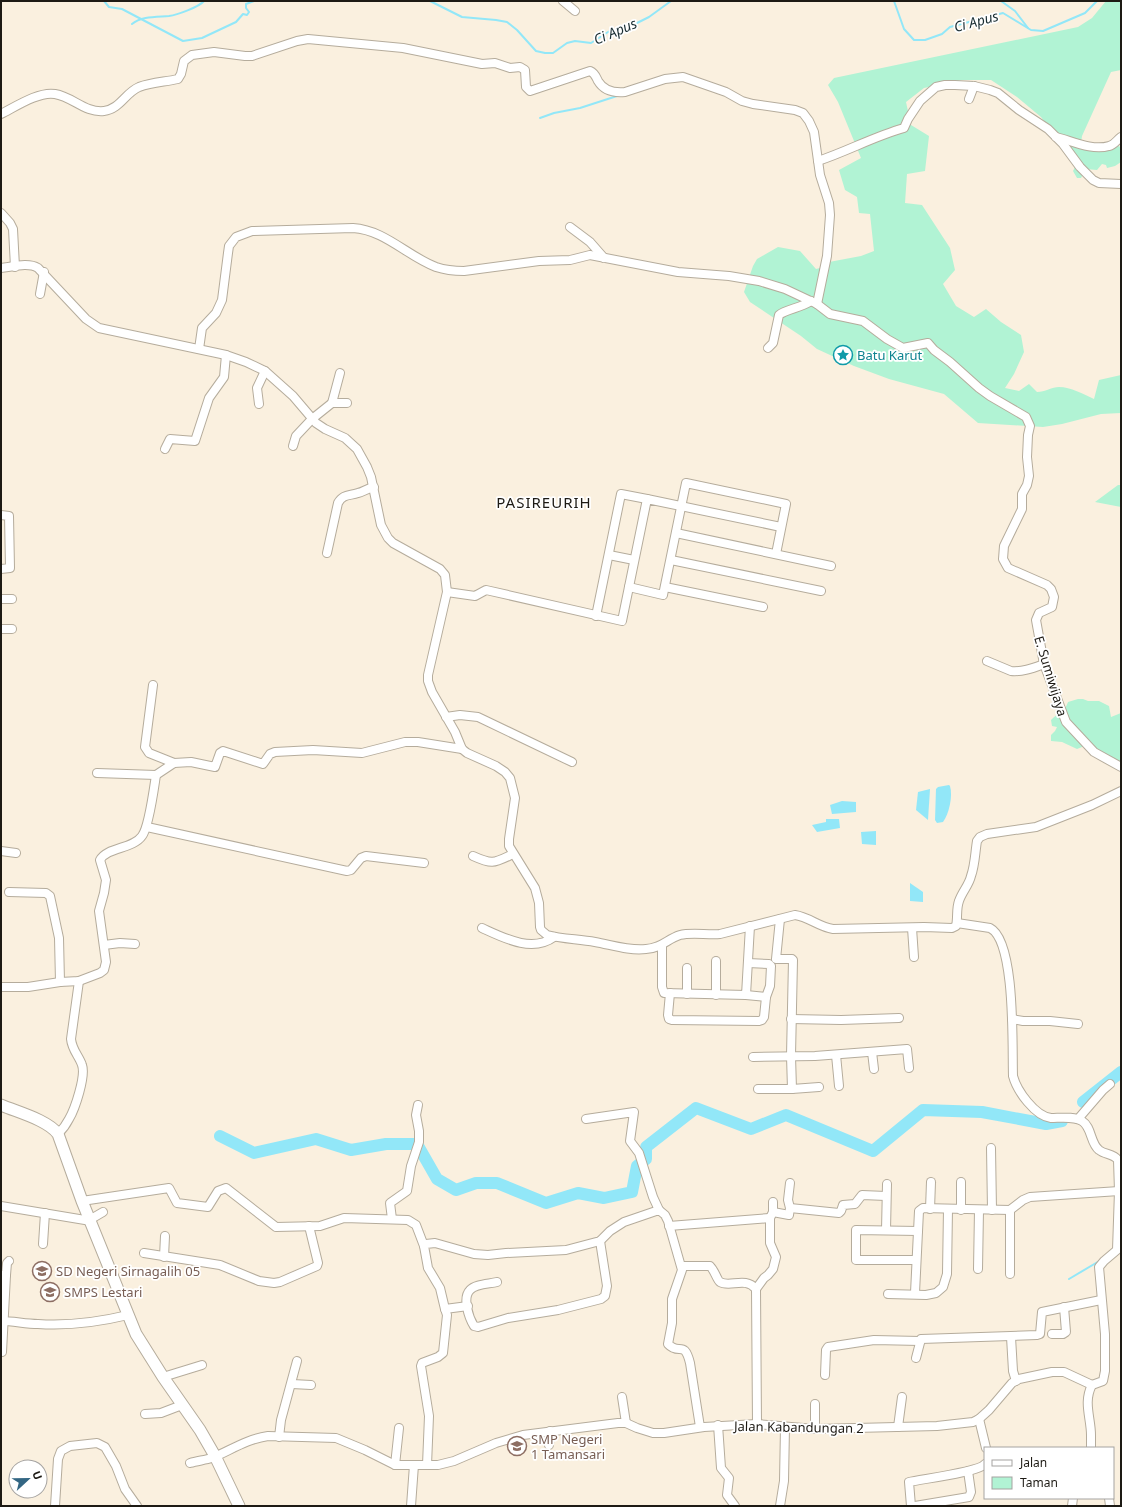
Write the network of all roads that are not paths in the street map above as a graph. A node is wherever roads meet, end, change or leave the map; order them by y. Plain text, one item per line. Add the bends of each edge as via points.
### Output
1 (563, 1) edge
2 (575, 11) dead end
3 (974, 86) junction
4 (969, 99) dead end
5 (1, 114) edge
6 (1056, 136) junction
7 (1121, 136) edge
8 (818, 161) junction
9 (1121, 184) edge
10 (1, 213) edge
11 (570, 227) dead end
12 (604, 258) junction
13 (16, 267) junction
14 (1, 268) edge
15 (44, 272) junction
16 (40, 294) dead end
17 (814, 302) junction
18 (768, 348) dead end
19 (199, 349) junction
20 (226, 355) junction
21 (265, 371) junction
22 (340, 373) dead end
23 (332, 403) junction
24 (347, 403) dead end
25 (259, 404) dead end
26 (312, 418) junction
27 (293, 446) dead end
28 (165, 449) dead end
29 (374, 486) junction
30 (647, 499) junction
31 (681, 506) junction
32 (1, 515) edge
33 (782, 527) junction
34 (676, 533) junction
35 (327, 553) dead end
36 (776, 554) junction
37 (608, 555) junction
38 (634, 560) junction
39 (671, 560) junction
40 (831, 566) dead end
41 (1, 569) edge
42 (629, 587) junction
43 (665, 587) junction
44 (821, 591) dead end
45 (447, 592) junction
46 (1, 599) edge
47 (12, 599) dead end
48 (763, 607) dead end
49 (596, 616) junction
50 (1, 629) edge
51 (12, 629) dead end
52 (987, 661) dead end
53 (1044, 664) junction
54 (153, 685) dead end
55 (446, 717) junction
56 (462, 749) junction
57 (572, 762) dead end
58 (174, 763) junction
59 (1121, 767) edge
60 (97, 773) dead end
61 (156, 775) junction
62 (1121, 791) edge
63 (147, 827) junction
64 (1, 851) edge
65 (16, 852) dead end
66 (513, 854) junction
67 (473, 856) dead end
68 (424, 863) dead end
69 (9, 892) dead end
70 (780, 919) junction
71 (957, 923) junction
72 (750, 926) junction
73 (482, 928) dead end
74 (912, 928) junction
75 (554, 937) junction
76 (135, 944) dead end
77 (104, 945) junction
78 (662, 945) junction
79 (914, 958) dead end
80 (716, 961) dead end
81 (748, 963) junction
82 (687, 968) dead end
83 (79, 981) junction
84 (60, 982) junction
85 (1, 987) edge
86 (670, 994) junction
87 (687, 994) junction
88 (716, 995) junction
89 (746, 995) junction
90 (766, 997) junction
91 (899, 1018) dead end
92 (791, 1019) junction
93 (1012, 1019) junction
94 (1078, 1024) dead end
95 (872, 1052) junction
96 (836, 1055) junction
97 (791, 1056) junction
98 (754, 1057) dead end
99 (909, 1068) dead end
100 (874, 1069) dead end
101 (1110, 1084) dead end
102 (839, 1086) dead end
103 (819, 1087) dead end
104 (758, 1089) dead end
105 (792, 1089) junction
106 (1, 1105) edge
107 (418, 1105) dead end
108 (586, 1119) dead end
109 (1078, 1119) junction
110 (58, 1134) junction
111 (991, 1148) dead end
112 (931, 1182) dead end
113 (961, 1182) dead end
114 (790, 1183) dead end
115 (887, 1184) dead end
116 (1119, 1191) junction
117 (886, 1196) junction
118 (82, 1201) junction
119 (773, 1202) dead end
120 (1, 1206) edge
121 (790, 1208) junction
122 (930, 1209) junction
123 (948, 1209) junction
124 (659, 1210) junction
125 (961, 1210) junction
126 (978, 1210) junction
127 (992, 1210) junction
128 (1010, 1210) junction
129 (103, 1212) dead end
130 (45, 1214) junction
131 (771, 1215) junction
132 (392, 1219) junction
133 (91, 1220) junction
134 (309, 1226) junction
135 (670, 1226) junction
136 (886, 1230) junction
137 (1120, 1230) edge
138 (918, 1231) junction
139 (166, 1236) dead end
140 (600, 1241) junction
141 (43, 1244) dead end
142 (424, 1246) junction
143 (1119, 1250) edge
144 (144, 1253) dead end
145 (164, 1256) junction
146 (916, 1260) junction
147 (9, 1261) dead end
148 (682, 1266) junction
149 (978, 1268) dead end
150 (1010, 1274) dead end
151 (4, 1275) edge
152 (497, 1282) dead end
153 (756, 1290) junction
154 (888, 1294) dead end
155 (915, 1294) junction
156 (1101, 1300) junction
157 (468, 1306) junction
158 (1064, 1307) junction
159 (444, 1309) junction
160 (128, 1315) junction
161 (2, 1321) edge
162 (1052, 1334) dead end
163 (1011, 1337) junction
164 (920, 1341) junction
165 (2, 1352) edge
166 (916, 1358) dead end
167 (297, 1361) dead end
168 (202, 1365) dead end
169 (825, 1375) dead end
170 (163, 1377) junction
171 (1016, 1381) junction
172 (292, 1384) junction
173 (311, 1385) dead end
174 (1092, 1385) junction
175 (622, 1397) dead end
176 (902, 1397) dead end
177 (815, 1404) dead end
178 (182, 1405) junction
179 (146, 1414) dead end
180 (979, 1419) junction
181 (626, 1423) junction
182 (757, 1424) junction
183 (718, 1426) junction
184 (700, 1427) junction
185 (786, 1427) junction
186 (898, 1427) junction
187 (398, 1428) dead end
188 (814, 1429) junction
189 (550, 1431) junction
190 (279, 1437) junction
191 (549, 1445) dead end
192 (986, 1447) edge
193 (1091, 1447) edge
194 (215, 1456) junction
195 (190, 1463) dead end
196 (396, 1465) junction
197 (414, 1465) junction
198 (427, 1465) junction
199 (984, 1465) edge
200 (968, 1471) junction
201 (952, 1503) edge
202 (55, 1506) edge
203 (137, 1506) edge
204 (239, 1506) edge
205 (411, 1506) edge
206 (735, 1506) edge
207 (780, 1506) edge
208 (911, 1506) edge
209 (915, 1506) edge

1 - 2 street
3 - 4 street
3 - 6 street via 998,93
3 - 8 street via 936,87 920,101 904,128
5 - 8 street via 38,96 49,94 61,96 90,110 108,110 139,87 158,81 178,79 184,61 192,55 214,52 248,56 308,39 403,48 482,64 495,63 506,68 520,66 525,70 526,87 530,91 590,72 595,74 601,86 610,92 619,93 665,79 683,78 726,92 742,101 803,113 814,132
6 - 7 street via 1096,148 1109,146
6 - 9 street via 1093,180 1099,183
8 - 17 street via 829,203 830,223 827,256
10 - 13 street via 13,229
11 - 12 street via 590,242
12 - 17 street via 678,272 759,281
12 - 19 street via 584,256 570,260 453,271 436,267 384,237 361,229 252,231 236,238 230,246 222,300 216,313 202,328
13 - 14 street
13 - 15 street via 35,266
15 - 16 street
15 - 19 street via 80,313 99,328
17 - 18 street via 779,315 773,342
17 - 53 street, E. Sumiwijaya via 830,314 863,321 903,348 928,342 979,388 1029,421 1029,476 1022,494 1022,509 1004,546 1003,559 1008,568 1047,586 1054,594 1052,607 1039,613 1036,620
19 - 20 street
20 - 21 street
20 - 28 street via 224,377 209,398 195,441 170,439
21 - 25 street via 257,388
21 - 26 street via 293,396
22 - 23 street
23 - 24 street
23 - 26 street
26 - 27 street via 296,436
26 - 29 street via 320,426 345,438 357,449
29 - 35 street via 341,498
29 - 45 street via 381,525 388,538 440,569 446,578
30 - 31 street
30 - 37 street via 621,494
30 - 38 street
31 - 33 street
31 - 33 street via 686,483 702,486 786,504
31 - 34 street
32 - 41 street via 9,516 10,568
33 - 36 street
34 - 36 street
34 - 39 street
36 - 40 street
37 - 38 street
37 - 49 street
38 - 42 street
39 - 43 street
39 - 44 street
42 - 43 street via 664,595
42 - 49 street via 622,621
43 - 48 street
45 - 49 street via 475,596 486,590
45 - 55 street via 428,675 430,687
46 - 47 street
50 - 51 street
52 - 53 street via 1015,672
53 - 59 street, E. Sumiwijaya via 1066,722 1094,752
54 - 58 street via 145,747 148,753
55 - 56 street
55 - 57 street via 478,717
56 - 58 street via 405,742 362,754 313,750 275,752 270,754 263,764 223,752 220,753 215,767 191,762
56 - 66 street via 496,766 510,778 515,798 509,839
58 - 61 street
60 - 61 street
61 - 63 street
62 - 71 street via 1036,827 980,837 972,875 959,900
63 - 68 street via 347,871 352,870 361,858 366,856
63 - 77 street via 142,836 132,844 104,855 100,860 106,880 99,911
64 - 65 street
66 - 67 street via 490,863
66 - 75 street via 536,888 541,930 546,935
69 - 84 street via 46,893 50,896 60,945
70 - 72 street
70 - 74 street via 795,915 803,916 833,929
70 - 92 street via 776,959 793,960
71 - 74 street via 952,928
71 - 93 street via 986,927 997,934 1009,977
72 - 78 street via 709,935 684,934
72 - 81 street
73 - 75 street via 501,937 530,944 543,943
74 - 79 street
75 - 78 street via 630,949 647,949
76 - 77 street
77 - 83 street via 104,970 100,974
78 - 86 street via 662,992
80 - 88 street
81 - 89 street
81 - 90 street via 771,966 770,986
82 - 87 street
83 - 84 street
83 - 110 street via 70,1039 82,1065 83,1074 72,1115
84 - 85 street via 28,987
86 - 87 street
86 - 90 street via 669,1019 686,1021 759,1021 764,1017
87 - 88 street
88 - 89 street
89 - 90 street
91 - 92 street
92 - 97 street
93 - 94 street
93 - 109 street via 1013,1076 1018,1089 1038,1113 1044,1116
95 - 96 street
95 - 99 street via 907,1049
95 - 100 street
96 - 97 street
96 - 102 street
97 - 98 street
97 - 105 street
101 - 109 street
103 - 105 street
104 - 105 street
106 - 110 main road via 38,1120
107 - 132 street via 418,1144 407,1191 390,1202
108 - 124 street via 634,1112 630,1141 640,1158 652,1197
109 - 116 street via 1086,1125 1099,1150 1116,1158 1119,1166
110 - 118 main road
111 - 127 street
112 - 122 street
113 - 125 street
114 - 121 street
115 - 117 street
116 - 128 street via 1030,1197
116 - 137 street
117 - 121 street via 862,1195 855,1204 843,1205 840,1213
117 - 136 street
118 - 133 main road
118 - 134 street via 170,1188 177,1203 205,1208 210,1205 218,1191 226,1188 274,1226
119 - 131 street
120 - 130 street
121 - 131 street via 789,1215
122 - 123 street
122 - 138 street via 923,1208 919,1211
123 - 125 street
123 - 155 street via 945,1282 936,1293
124 - 135 street via 665,1215
124 - 140 street via 624,1222
125 - 126 street
126 - 127 street
126 - 149 street
127 - 128 street
128 - 150 street
129 - 133 street
130 - 133 street
130 - 141 street
131 - 135 street
131 - 153 street via 770,1243 776,1257 773,1269
132 - 134 street via 344,1218 324,1226
132 - 142 street via 414,1223
133 - 160 main road
134 - 145 street via 318,1265 276,1283 259,1281 220,1265
135 - 148 street
136 - 138 street
136 - 146 street via 856,1230 856,1260
137 - 143 street
138 - 146 street
139 - 145 street
140 - 142 street via 566,1250 488,1255 474,1254 435,1243
140 - 157 street via 607,1286 605,1296 601,1299 558,1310 508,1318 478,1327 472,1323
142 - 159 street via 428,1268 440,1288
143 - 156 street via 1099,1267
144 - 145 street
146 - 155 street
147 - 151 street
148 - 153 street via 710,1266 721,1283 751,1284
148 - 184 street via 680,1280 672,1299 672,1323 668,1344 684,1349 687,1353
151 - 161 street
152 - 157 street via 470,1290 467,1297
153 - 182 street
154 - 155 street
156 - 158 street
156 - 174 street via 1105,1334 1105,1371 1103,1381
157 - 159 street
158 - 162 street via 1066,1332
158 - 163 street via 1042,1312 1039,1335
159 - 198 street via 447,1315 443,1353 422,1363 421,1366 429,1416
160 - 161 street via 69,1324
160 - 170 main road via 136,1334
161 - 165 street
163 - 164 street via 922,1338
163 - 171 street
164 - 166 street
164 - 169 street via 874,1340 828,1347
167 - 172 street
168 - 170 street
170 - 178 main road
171 - 174 street via 1064,1372
171 - 180 street
172 - 173 street
172 - 190 street via 281,1420
174 - 193 street via 1087,1406
175 - 181 street
176 - 186 street
177 - 188 street
178 - 179 street
178 - 194 main road
180 - 186 street, Jalan Kabandungan 2 via 937,1426
180 - 192 street
181 - 184 street, Jalan Kabandungan 2 via 653,1433
181 - 189 street, Jalan Kabandungan 2
182 - 183 street, Jalan Kabandungan 2
182 - 185 street, Jalan Kabandungan 2
183 - 184 street, Jalan Kabandungan 2
183 - 206 street via 721,1468 729,1478 727,1494
185 - 188 street, Jalan Kabandungan 2
185 - 207 street via 784,1481
186 - 188 street, Jalan Kabandungan 2
187 - 196 street
189 - 191 street
189 - 198 street, Jalan Kabandungan 2 via 523,1435 496,1443 454,1461
190 - 194 street, Jalan Kabandungan 2 via 257,1438
190 - 196 street, Jalan Kabandungan 2 via 336,1438
194 - 195 street, Jalan Kabandungan 2
194 - 204 main road
196 - 197 street, Jalan Kabandungan 2
197 - 198 street, Jalan Kabandungan 2
197 - 205 street
199 - 200 street
200 - 201 street via 971,1495
200 - 208 street via 909,1482
201 - 209 street
202 - 203 street via 61,1451 70,1446 97,1443 105,1447 125,1489

